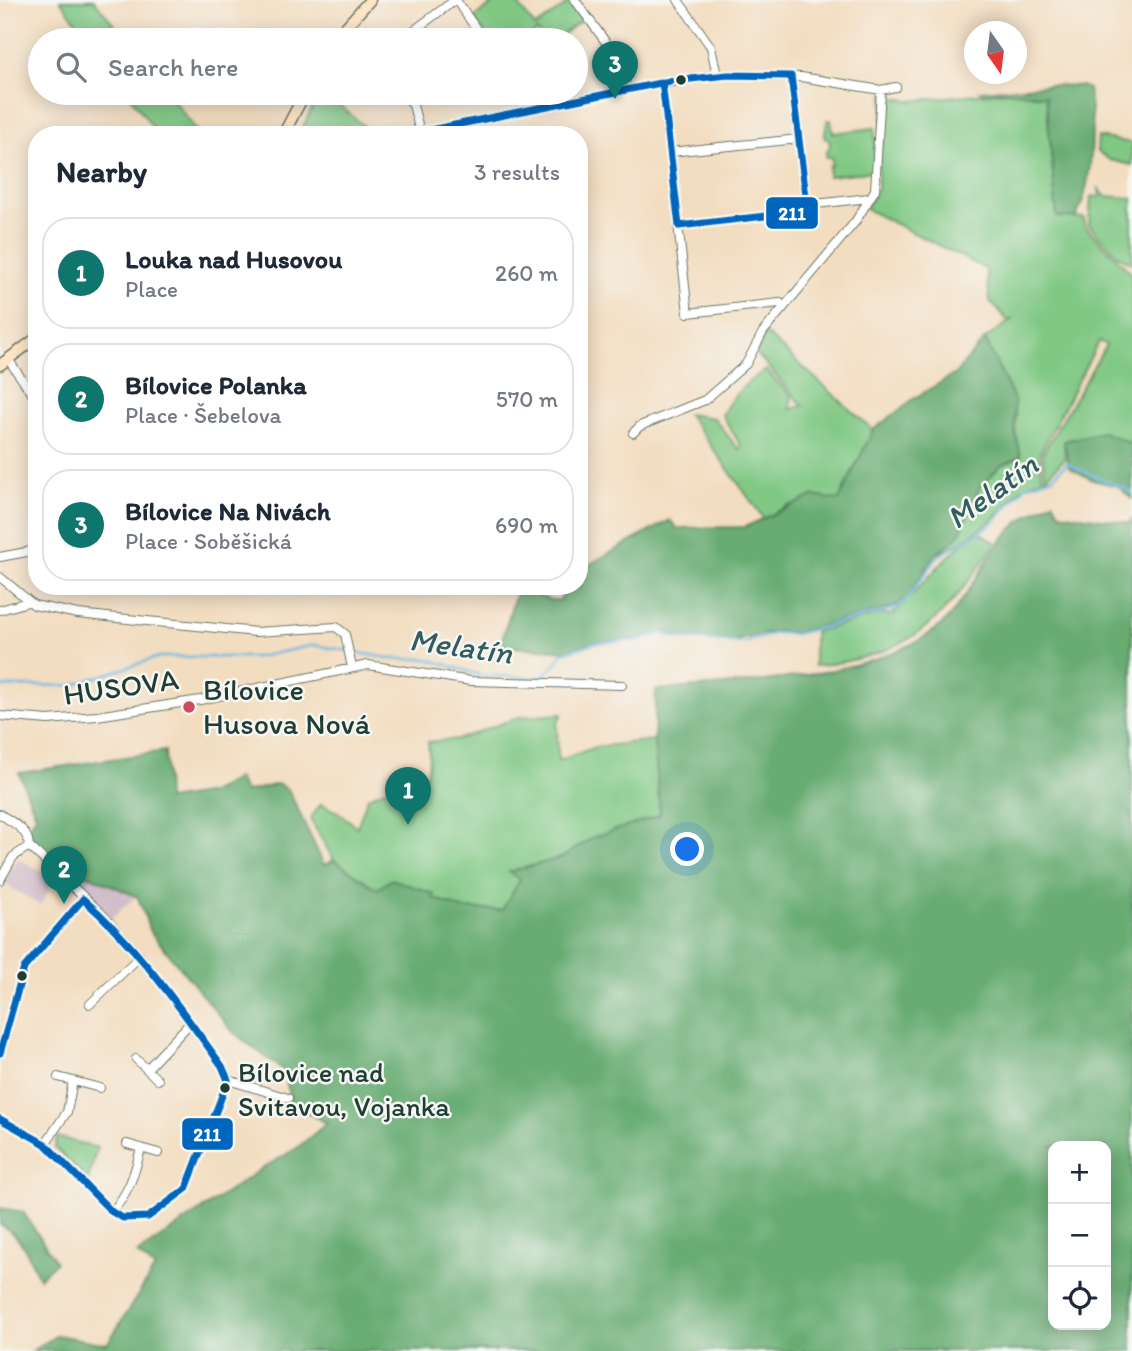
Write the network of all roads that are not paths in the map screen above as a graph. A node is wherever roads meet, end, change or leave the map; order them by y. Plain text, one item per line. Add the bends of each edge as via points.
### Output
1 (370, 0) edge
2 (455, 0) edge
3 (575, 0) edge
4 (678, 0) edge
5 (345, 28) edge
6 (417, 28) edge
7 (475, 28) edge
8 (717, 75) junction
9 (791, 76) junction
10 (662, 82) junction
11 (896, 87) dead end
12 (627, 89) junction
13 (881, 90) junction
14 (588, 97) edge
15 (299, 105) edge
16 (413, 105) edge
17 (521, 105) edge
18 (547, 105) edge
19 (522, 110) junction
20 (288, 126) edge
21 (418, 126) edge
22 (448, 126) edge
23 (799, 139) junction
24 (670, 152) junction
25 (869, 198) junction
26 (807, 205) junction
27 (679, 226) junction
28 (780, 303) dead end
29 (28, 345) edge
30 (4, 362) edge
31 (28, 390) edge
32 (633, 433) dead end
33 (28, 552) edge
34 (0, 557) edge
35 (0, 577) edge
36 (28, 602) junction
37 (0, 610) edge
38 (352, 667) junction
39 (622, 685) dead end
40 (0, 716) edge
41 (0, 814) edge
42 (29, 846) junction
43 (0, 880) edge
44 (83, 898) junction
45 (140, 956) junction
46 (90, 1004) dead end
47 (190, 1023) junction
48 (0, 1053) edge
49 (136, 1059) dead end
50 (146, 1069) junction
51 (58, 1077) dead end
52 (158, 1080) dead end
53 (228, 1080) junction
54 (74, 1081) junction
55 (100, 1088) dead end
56 (288, 1098) dead end
57 (0, 1119) edge
58 (45, 1144) junction
59 (127, 1144) dead end
60 (141, 1148) junction
61 (158, 1153) dead end
62 (112, 1212) junction

1 - 5 main road
2 - 6 street
2 - 7 street
3 - 12 street via 618,59
4 - 8 street via 712,47
8 - 9 street
8 - 10 street
9 - 13 street
9 - 23 street
10 - 12 street
10 - 24 street
11 - 13 street
12 - 14 street
13 - 25 street via 875,190
15 - 20 main road
16 - 21 street
17 - 19 street
18 - 19 street
19 - 22 street
23 - 24 street
23 - 26 street
24 - 27 street
25 - 26 street
25 - 32 street via 855,222 762,332 746,364 705,400
26 - 27 street via 801,212
27 - 28 street via 688,313 770,309
29 - 30 main road
30 - 31 street
33 - 34 street
35 - 36 street
36 - 37 street
36 - 38 street via 78,614 256,632 336,627 345,634
38 - 39 street, HUSOVA via 369,665 471,681
38 - 40 street, HUSOVA via 200,700 97,716 48,720
41 - 42 street via 23,830
42 - 43 street via 13,858
42 - 44 street
44 - 45 street
44 - 48 street via 24,968
45 - 46 street
45 - 47 street
47 - 50 street
47 - 53 street
49 - 50 street
50 - 52 street
51 - 54 street
53 - 56 street
53 - 62 street via 186,1189 148,1217 123,1219
54 - 55 street
54 - 58 street via 67,1112
57 - 58 street
58 - 62 street
59 - 60 street
60 - 61 street
60 - 62 street via 134,1177

